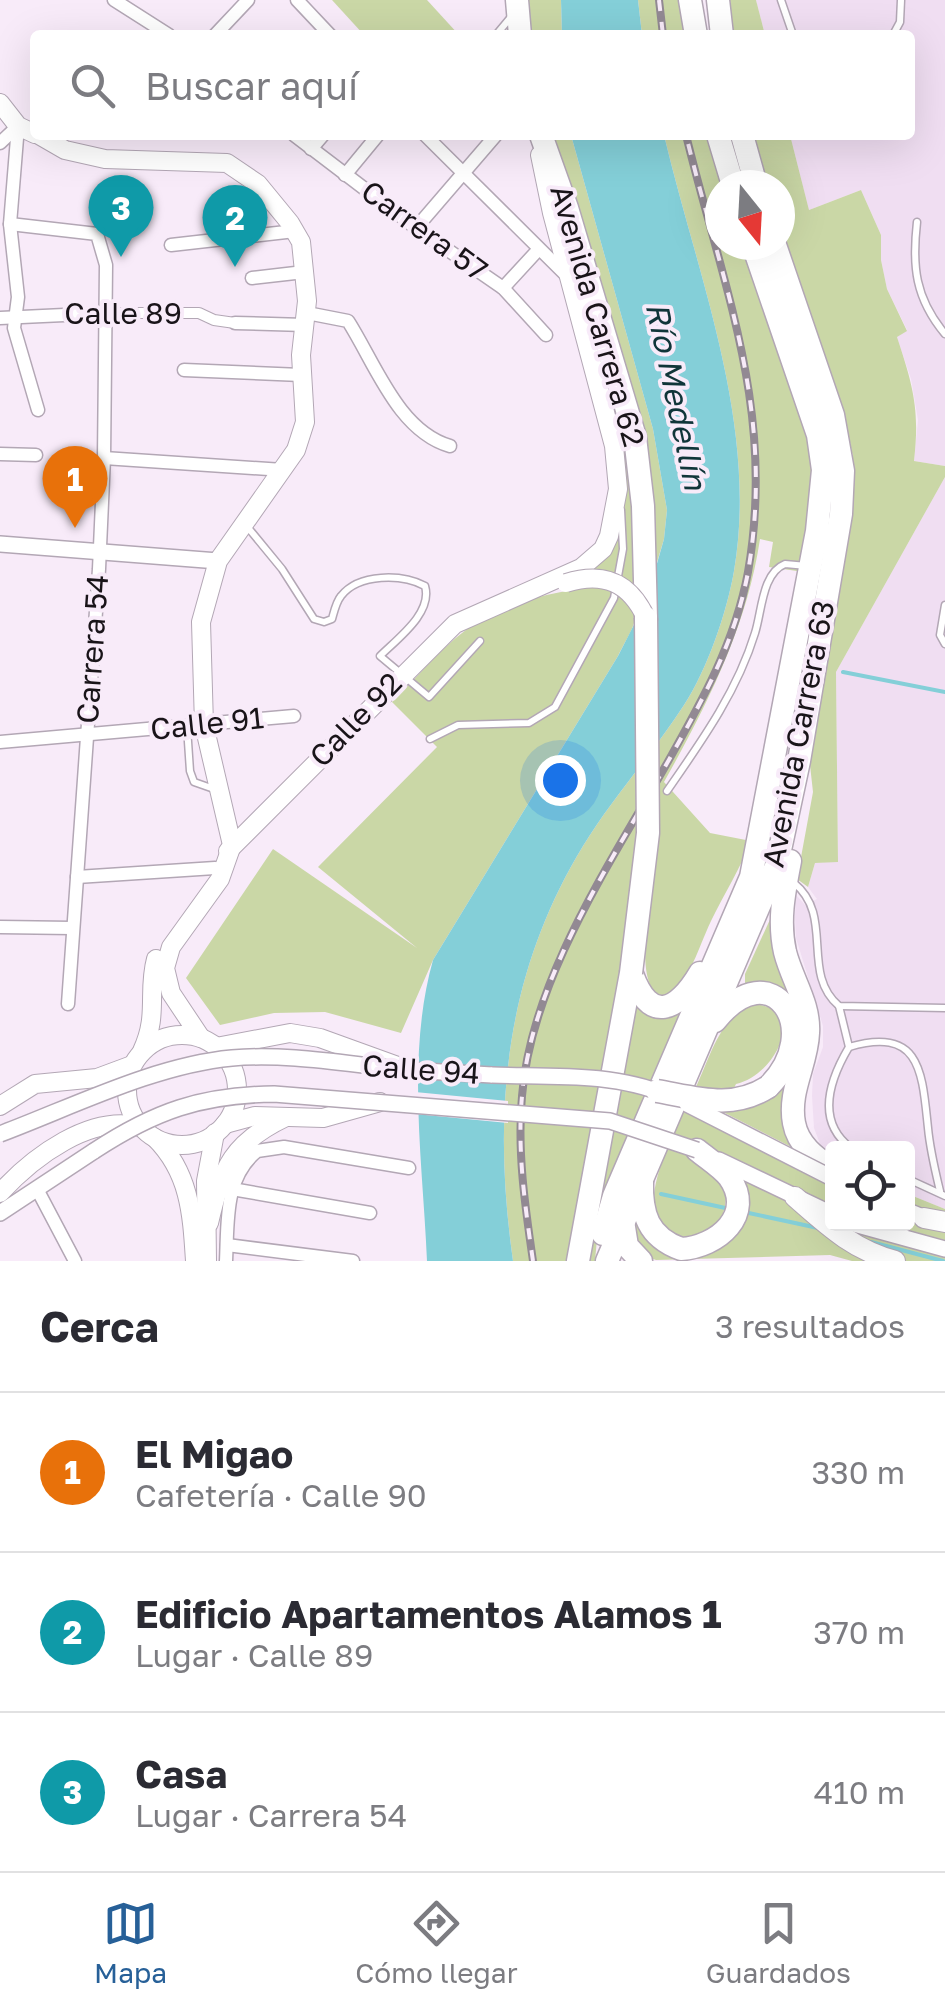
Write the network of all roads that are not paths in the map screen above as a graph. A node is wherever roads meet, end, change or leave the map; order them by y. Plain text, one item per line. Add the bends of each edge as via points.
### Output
1 (114, 0) edge
2 (248, 0) edge
3 (297, 0) edge
4 (690, 0) edge
5 (718, 0) edge
6 (781, 0) edge
7 (900, 0) edge
8 (517, 5) edge
9 (161, 30) edge
10 (220, 30) edge
11 (325, 30) edge
12 (500, 30) edge
13 (520, 30) edge
14 (695, 30) edge
15 (721, 30) edge
16 (791, 30) edge
17 (896, 30) edge
18 (0, 103) edge
19 (30, 131) edge
20 (30, 132) edge
21 (30, 136) edge
22 (46, 140) edge
23 (300, 140) edge
24 (318, 140) edge
25 (374, 140) edge
26 (430, 140) edge
27 (492, 140) edge
28 (540, 140) edge
29 (541, 140) edge
30 (720, 140) edge
31 (743, 140) edge
32 (0, 142) edge
33 (310, 149) junction
34 (728, 170) edge
35 (752, 170) edge
36 (462, 174) junction
37 (346, 175) junction
38 (917, 222) dead end
39 (10, 224) junction
40 (416, 228) junction
41 (295, 230) junction
42 (172, 246) dead end
43 (538, 250) junction
44 (757, 260) edge
45 (780, 260) edge
46 (304, 272) junction
47 (252, 278) dead end
48 (570, 278) junction
49 (502, 288) junction
50 (107, 313) junction
51 (16, 316) junction
52 (0, 318) edge
53 (306, 319) junction
54 (236, 323) joint
55 (945, 334) edge
56 (546, 336) dead end
57 (184, 370) dead end
58 (302, 375) junction
59 (38, 410) dead end
60 (450, 446) dead end
61 (0, 454) edge
62 (36, 455) dead end
63 (104, 458) junction
64 (282, 470) junction
65 (618, 489) junction
66 (244, 523) junction
67 (0, 544) edge
68 (99, 552) junction
69 (598, 555) junction
70 (218, 561) junction
71 (810, 566) junction
72 (620, 569) junction
73 (568, 578) junction
74 (945, 605) edge
75 (646, 618) junction
76 (480, 641) dead end
77 (945, 644) edge
78 (402, 673) junction
79 (294, 716) dead end
80 (195, 726) junction
81 (87, 736) junction
82 (430, 739) dead end
83 (0, 742) edge
84 (799, 762) junction
85 (667, 791) dead end
86 (232, 845) junction
87 (215, 868) junction
88 (78, 877) junction
89 (787, 878) junction
90 (746, 892) junction
91 (0, 927) edge
92 (72, 928) junction
93 (632, 973) junction
94 (68, 1004) dead end
95 (838, 1006) junction
96 (945, 1008) edge
97 (703, 1035) junction
98 (209, 1043) junction
99 (849, 1047) junction
100 (137, 1058) junction
101 (408, 1070) junction
102 (656, 1090) junction
103 (382, 1102) junction
104 (0, 1106) edge
105 (276, 1118) junction
106 (220, 1129) junction
107 (148, 1132) junction
108 (0, 1134) edge
109 (844, 1141) edge
110 (698, 1150) junction
111 (825, 1164) edge
112 (409, 1168) dead end
113 (643, 1174) junction
114 (825, 1174) edge
115 (915, 1182) edge
116 (37, 1189) junction
117 (232, 1189) junction
118 (0, 1193) edge
119 (942, 1194) edge
120 (796, 1197) junction
121 (825, 1211) edge
122 (0, 1213) edge
123 (370, 1213) dead end
124 (623, 1217) junction
125 (208, 1223) junction
126 (879, 1231) edge
127 (227, 1245) junction
128 (945, 1249) edge
129 (195, 1260) edge
130 (76, 1261) edge
131 (226, 1261) edge
132 (354, 1261) edge
133 (578, 1261) edge
134 (603, 1261) edge
135 (641, 1261) edge
136 (895, 1261) edge

1 - 9 street
2 - 10 street
3 - 11 street
4 - 14 highway
5 - 15 highway
6 - 16 lane
7 - 17 lane
8 - 12 lane
8 - 13 highway
18 - 19 main road
20 - 32 street
21 - 39 street
22 - 41 main road via 105,159 227,163 258,184
23 - 33 street, Carrera 57
24 - 33 street
25 - 37 street
26 - 36 street
27 - 36 street
28 - 48 main road
29 - 75 highway, Avenida Carrera 62 via 635,437
30 - 34 highway
31 - 35 highway
33 - 37 street, Carrera 57
36 - 40 street
36 - 43 street
37 - 40 street, Carrera 57
38 - 55 lane via 912,260 920,292
39 - 50 street, Carrera 54 via 97,234 106,265
39 - 51 street
40 - 49 street, Carrera 57
41 - 42 street
41 - 46 main road
43 - 48 street
43 - 49 street
44 - 71 highway, Avenida Carrera 63 via 818,435 822,484
45 - 84 highway, Avenida Carrera 63 via 833,415 843,471
46 - 47 street
46 - 53 main road
48 - 65 main road via 609,423
49 - 56 street, Carrera 57
50 - 51 street, Calle 89
50 - 54 street, Calle 89 via 199,314
50 - 63 street, Carrera 54
51 - 52 street, Calle 89
51 - 59 street
53 - 54 street, Calle 89
53 - 58 main road
53 - 60 street, Calle 89 via 348,322 397,403 418,428
57 - 58 street
58 - 64 main road via 306,422
61 - 62 street
63 - 64 street
63 - 68 street, Carrera 54
64 - 66 main road
65 - 69 main road via 614,523
65 - 72 lane
66 - 70 main road
66 - 78 lane via 314,619 332,619 339,597 355,584 377,579 425,586 423,609 380,656
67 - 68 street
68 - 70 street
68 - 81 street, Carrera 54
69 - 72 lane via 611,557
69 - 73 main road
70 - 80 main road via 202,622
71 - 85 lane via 784,564 770,574 736,680
71 - 90 highway, Avenida Carrera 63
72 - 82 lane via 609,609 555,707 529,724 458,725
73 - 75 main road, Calle 92, bridge via 614,581 636,598
73 - 78 main road, Calle 92 via 455,624
74 - 77 lane
75 - 93 highway, bridge via 648,833
76 - 78 lane via 429,697
78 - 86 main road, Calle 92
79 - 80 street, Calle 91
80 - 81 street, Calle 91
80 - 86 main road
81 - 83 street, Calle 91
81 - 88 street, Carrera 54
84 - 89 highway
84 - 97 highway, Avenida Carrera 63 via 777,864
86 - 87 main road, Calle 92
86 - 98 main road, Calle 92 via 220,878 170,947 165,968 171,993
87 - 88 street
87 - 100 main road, Calle 92 via 162,942 154,966 151,1032
88 - 92 street, Carrera 54
89 - 95 lane via 815,911 818,966
89 - 111 highway via 782,931 809,1030 792,1110 798,1136
90 - 93 highway via 677,1003 659,1006 642,998
90 - 134 highway, Avenida Carrera 63 via 614,1196
91 - 92 street
92 - 94 street, Carrera 54
93 - 133 highway
95 - 96 lane
95 - 99 lane
97 - 102 highway, bridge via 740,996 758,991 780,1000 793,1020 794,1044 784,1069 749,1098 725,1102
97 - 113 highway, Avenida Carrera 63
98 - 100 main road via 170,1036
98 - 101 main road, bridge via 280,1033 320,1038
98 - 106 main road via 235,1075 237,1092
99 - 109 lane via 828,1090
99 - 119 lane via 884,1042 913,1056
100 - 104 main road via 97,1078 35,1084
100 - 107 main road via 127,1098
101 - 102 street, Calle 94, bridge
101 - 108 street, Calle 94, bridge via 278,1058 216,1060 156,1075
102 - 114 street, Calle 94, bridge
103 - 105 main road via 332,1117
103 - 110 street, Calle 94, bridge via 610,1121
103 - 116 street, Calle 94, bridge via 220,1096 159,1114
105 - 106 main road via 245,1117
105 - 125 main road via 227,1163
106 - 107 main road via 184,1145
106 - 125 main road via 206,1180
107 - 118 main road via 106,1124 72,1138
107 - 129 main road via 170,1154 185,1184
110 - 113 highway via 728,1177 736,1200 724,1234 712,1243 681,1250 654,1234 642,1206
110 - 120 street, Calle 94
112 - 117 street via 274,1146 248,1158
113 - 124 highway, Avenida Carrera 63
115 - 119 lane
116 - 122 street, Calle 94
116 - 130 street
117 - 123 street
117 - 127 street
120 - 121 street, Calle 94
120 - 136 main road via 846,1240
124 - 134 highway, Avenida Carrera 63
124 - 135 highway via 627,1246
125 - 129 main road
126 - 128 street
127 - 131 street
127 - 132 street

